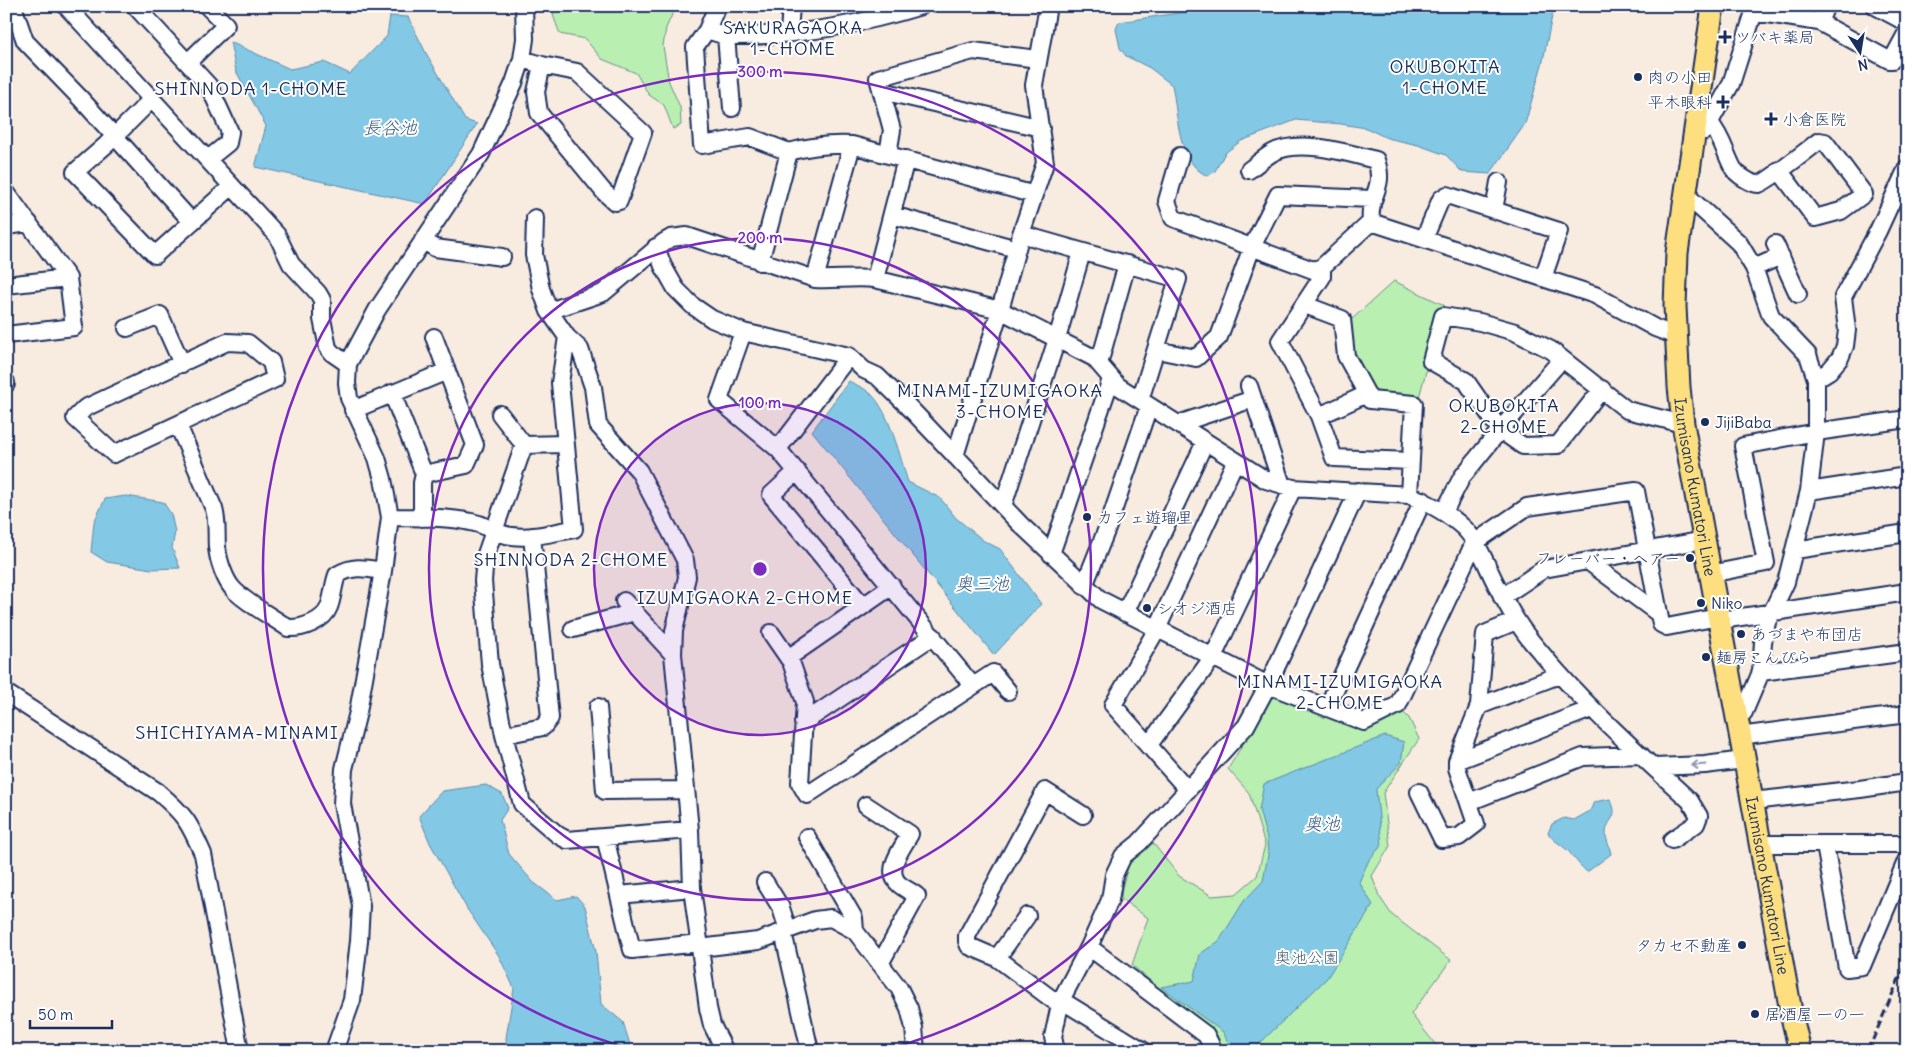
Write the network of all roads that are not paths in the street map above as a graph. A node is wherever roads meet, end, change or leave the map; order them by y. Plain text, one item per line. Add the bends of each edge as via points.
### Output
1 (66, 6) edge
2 (135, 6) edge
3 (207, 6) edge
4 (524, 6) edge
5 (717, 6) edge
6 (791, 6) edge
7 (921, 6) edge
8 (1048, 6) edge
9 (1713, 6) edge
10 (1826, 6) edge
11 (1875, 6) edge
12 (17, 8) edge
13 (1754, 9) edge
14 (1819, 22) junction
15 (1907, 23) edge
16 (707, 30) junction
17 (789, 32) junction
18 (1907, 32) edge
19 (726, 36) junction
20 (522, 59) junction
21 (1038, 59) junction
22 (188, 62) junction
23 (542, 65) junction
24 (882, 91) junction
25 (152, 98) junction
26 (732, 108) dead end
27 (1710, 123) junction
28 (1040, 128) junction
29 (114, 135) junction
30 (1693, 139) junction
31 (852, 145) junction
32 (789, 152) junction
33 (888, 154) junction
34 (1180, 156) dead end
35 (208, 159) junction
36 (906, 159) junction
37 (1907, 168) edge
38 (1249, 170) dead end
39 (1779, 170) junction
40 (1499, 182) dead end
41 (232, 186) junction
42 (6, 192) edge
43 (1685, 194) junction
44 (1035, 195) junction
45 (1372, 199) junction
46 (1494, 210) junction
47 (892, 215) junction
48 (535, 218) dead end
49 (192, 222) junction
50 (1371, 222) junction
51 (29, 223) junction
52 (6, 226) edge
53 (1424, 239) junction
54 (423, 240) junction
55 (1019, 242) junction
56 (656, 247) junction
57 (1252, 247) junction
58 (1082, 252) junction
59 (502, 257) dead end
60 (760, 262) junction
61 (1127, 264) junction
62 (1322, 267) junction
63 (1754, 268) junction
64 (68, 278) junction
65 (1543, 278) junction
66 (815, 279) junction
67 (876, 279) junction
68 (6, 285) edge
69 (1798, 294) dead end
70 (1305, 305) junction
71 (1000, 310) junction
72 (550, 311) junction
73 (127, 328) dead end
74 (742, 332) junction
75 (6, 335) edge
76 (1676, 336) junction
77 (434, 337) dead end
78 (567, 337) junction
79 (1057, 339) junction
80 (1157, 350) junction
81 (849, 356) junction
82 (1562, 359) junction
83 (182, 364) junction
84 (348, 364) junction
85 (1099, 364) junction
86 (447, 371) junction
87 (1111, 378) junction
88 (1816, 378) junction
89 (1602, 389) junction
90 (392, 393) junction
91 (1367, 394) junction
92 (1145, 403) junction
93 (353, 410) junction
94 (500, 414) dead end
95 (1319, 416) junction
96 (1907, 419) edge
97 (1178, 424) junction
98 (1683, 424) junction
99 (178, 425) junction
100 (1500, 430) junction
101 (1816, 432) junction
102 (1205, 442) junction
103 (565, 444) junction
104 (524, 446) junction
105 (778, 449) junction
106 (955, 456) junction
107 (1410, 461) junction
108 (1235, 462) junction
109 (797, 471) junction
110 (424, 474) junction
111 (1907, 476) edge
112 (1287, 487) junction
113 (1358, 491) junction
114 (1809, 491) junction
115 (1416, 498) junction
116 (1003, 506) junction
117 (1444, 512) junction
118 (390, 517) junction
119 (422, 518) junction
120 (493, 531) junction
121 (1907, 533) edge
122 (532, 536) junction
123 (1704, 540) junction
124 (1474, 543) junction
125 (1795, 550) junction
126 (1647, 551) junction
127 (1051, 554) junction
128 (1589, 562) junction
129 (383, 571) junction
130 (1710, 574) junction
131 (892, 586) junction
132 (1084, 586) junction
133 (1907, 592) edge
134 (1502, 597) junction
135 (863, 606) junction
136 (1772, 612) junction
137 (1125, 613) junction
138 (1659, 614) junction
139 (1718, 619) junction
140 (1516, 621) junction
141 (573, 629) dead end
142 (1157, 629) junction
143 (771, 633) dead end
144 (933, 636) junction
145 (1907, 652) edge
146 (673, 654) junction
147 (1213, 657) junction
148 (788, 658) junction
149 (1761, 672) junction
150 (1559, 675) junction
151 (1268, 685) junction
152 (973, 686) junction
153 (1008, 691) dead end
154 (6, 692) edge
155 (1479, 706) junction
156 (598, 707) dead end
157 (1327, 708) junction
158 (1591, 709) junction
159 (1907, 714) edge
160 (803, 723) junction
161 (1738, 727) junction
162 (504, 735) junction
163 (1148, 746) junction
164 (1641, 755) junction
165 (1744, 760) junction
166 (1457, 761) junction
167 (1654, 767) junction
168 (1907, 782) edge
169 (686, 790) junction
170 (1188, 790) junction
171 (1420, 792) dead end
172 (1752, 801) junction
173 (1469, 802) junction
174 (866, 805) dead end
175 (1083, 816) dead end
176 (690, 830) junction
177 (604, 836) junction
178 (807, 837) dead end
179 (1672, 840) dead end
180 (1761, 844) junction
181 (1907, 844) edge
182 (1825, 846) junction
183 (1907, 859) edge
184 (765, 882) dead end
185 (692, 888) junction
186 (619, 895) junction
187 (1026, 916) dead end
188 (785, 931) junction
189 (855, 931) junction
190 (700, 945) junction
191 (1089, 947) junction
192 (997, 958) junction
193 (880, 964) junction
194 (1061, 1000) junction
195 (240, 1051) edge
196 (334, 1051) edge
197 (725, 1051) edge
198 (810, 1051) edge
199 (916, 1051) edge
200 (1056, 1051) edge
201 (1144, 1051) edge
202 (1214, 1051) edge
203 (1800, 1051) edge

1 - 25 street
2 - 22 street
3 - 22 street via 226,25
4 - 20 street
5 - 16 street
6 - 17 street
7 - 17 street via 887,17
8 - 21 street
9 - 30 main road, Izumisano Kumatori Line
10 - 14 street
11 - 15 street
12 - 29 street via 25,41
13 - 14 street
13 - 27 street via 1731,84
14 - 18 street via 1889,60 1892,60
16 - 19 street
16 - 32 street via 695,47 702,145 750,137
17 - 19 street
19 - 26 street
20 - 23 street
20 - 54 street via 481,154
21 - 24 street via 973,51 878,78
21 - 28 street via 1034,85
22 - 35 street via 209,86 230,132 228,143
23 - 23 street via 536,92 539,113 604,192 615,202 619,201 643,133 577,72
24 - 28 street
24 - 33 street via 892,130
25 - 29 street
25 - 35 street
27 - 30 street via 1702,135
27 - 39 street via 1738,174 1761,184
28 - 44 street via 1045,164
29 - 49 street
29 - 49 street via 75,172 155,256
30 - 43 main road, Izumisano Kumatori Line
31 - 32 street via 831,144
31 - 33 street
31 - 66 street
32 - 60 street
33 - 36 street
34 - 57 street via 1167,201 1173,218
35 - 41 street
36 - 44 street
36 - 47 street
37 - 88 street via 1843,297 1847,330 1840,358 1829,371
38 - 45 street via 1273,153 1297,147 1320,148 1376,160 1381,173
39 - 39 street via 1819,141 1825,142 1864,194 1841,211 1815,218
40 - 46 street
41 - 49 street
41 - 84 street via 278,235 291,264 318,293 322,300 328,348
42 - 51 street
43 - 63 street via 1739,243
43 - 76 main road, Izumisano Kumatori Line via 1677,253
44 - 55 street
45 - 50 street
45 - 57 street via 1278,195
46 - 53 street via 1447,195 1441,199
46 - 65 street via 1558,231
47 - 55 street
47 - 67 street
48 - 72 street via 534,255 541,289
50 - 53 street
50 - 62 street
51 - 52 street
51 - 64 street
53 - 65 street
54 - 59 street via 435,248
54 - 84 street via 377,310
55 - 58 street
55 - 71 street
56 - 60 street via 671,238 688,236
56 - 72 street via 603,293
56 - 74 street via 676,289 693,306 712,319
57 - 62 street via 1313,270
57 - 80 street via 1219,337 1196,358
58 - 61 street
58 - 79 street
60 - 66 street
61 - 80 street via 1178,279
61 - 85 street
62 - 70 street via 1322,277
63 - 69 street via 1778,250
63 - 88 street via 1771,316 1808,355
64 - 68 street
64 - 75 street via 74,327
65 - 76 street via 1594,296
66 - 67 street
67 - 71 street
70 - 91 street via 1342,319 1346,356
70 - 95 street via 1280,341
71 - 79 street
71 - 106 street
72 - 78 street
73 - 83 street via 160,315
74 - 81 street
74 - 105 street via 719,400
76 - 98 main road, Izumisano Kumatori Line
77 - 86 street
78 - 103 street via 560,383
78 - 146 street via 580,349 590,377 598,425 639,471 685,560 687,577 674,631
79 - 85 street via 1094,358
79 - 116 street
80 - 92 street
81 - 105 street
81 - 106 street via 864,370 877,376
82 - 89 street
82 - 100 street
82 - 100 street via 1515,332 1443,316 1431,361 1466,381
83 - 99 street via 227,342 248,343 271,362 275,379
83 - 99 street via 85,408 75,418 114,454
84 - 93 street via 346,383
85 - 87 street
86 - 90 street
86 - 110 street via 475,445 466,465
87 - 92 street
87 - 127 street
88 - 101 street
89 - 98 street via 1627,410
89 - 100 street via 1558,445 1523,446
90 - 93 street
90 - 110 street
91 - 95 street
91 - 107 street via 1370,400 1414,404
92 - 97 street
92 - 132 street via 1108,526
93 - 118 street via 377,458
94 - 104 street
95 - 107 street via 1334,458
96 - 101 street
97 - 102 street
97 - 112 street via 1251,392
98 - 123 main road, Izumisano Kumatori Line
99 - 129 street via 214,509 218,522 217,548 223,570 233,589 245,598 288,628 297,629 316,620 328,609 334,583 342,572 361,568
100 - 117 street via 1462,477
101 - 114 street
101 - 130 street via 1743,446 1766,563
102 - 108 street
102 - 137 street
103 - 104 street
103 - 122 street via 574,529
104 - 120 street
105 - 109 street
106 - 116 street
107 - 115 street
108 - 112 street via 1266,480
108 - 142 street
109 - 131 street
109 - 135 street via 771,495
110 - 119 street
111 - 114 street
112 - 113 street
112 - 147 street
113 - 115 street
113 - 151 street
114 - 125 street
115 - 117 street
115 - 157 street
116 - 127 street
117 - 124 street via 1465,529
118 - 119 street
118 - 129 street
119 - 120 street via 461,520
120 - 122 street via 512,536
120 - 162 street via 485,557 483,580 490,664
121 - 125 street
122 - 162 street via 550,718 543,727
123 - 126 street
123 - 130 main road, Izumisano Kumatori Line
124 - 126 street via 1527,507 1636,491
124 - 134 street
124 - 157 street via 1398,705 1364,722
125 - 136 street via 1786,582
126 - 128 street
126 - 138 street
127 - 132 street
128 - 134 street via 1544,569
128 - 138 street
129 - 196 street via 358,712 344,769 342,804 361,906 360,941 352,1000
130 - 139 main road, Izumisano Kumatori Line
131 - 135 street
131 - 144 street
132 - 137 street
133 - 136 street
134 - 140 street
135 - 148 street
136 - 139 street
136 - 149 street via 1763,642
137 - 142 street
138 - 139 street via 1661,624 1667,627
139 - 161 main road, Izumisano Kumatori Line
140 - 150 street
140 - 155 street via 1485,634
141 - 146 street via 629,606
142 - 147 street
142 - 163 street via 1113,705
143 - 148 street
144 - 152 street
144 - 160 street
145 - 149 street
146 - 169 street
147 - 151 street
147 - 163 street
148 - 160 street via 805,702
149 - 161 street
150 - 155 street
150 - 158 street
151 - 157 street
151 - 170 street via 1246,726
152 - 153 street via 993,672
152 - 160 street via 807,795 800,783
154 - 195 street via 158,792 190,824 203,854
155 - 166 street
156 - 169 street via 605,791
158 - 164 street
158 - 166 street
159 - 161 street
161 - 165 main road, Izumisano Kumatori Line
162 - 177 street via 522,804 567,840
163 - 170 street
164 - 167 street
164 - 173 street via 1583,757
165 -> 167 street
165 - 172 main road, Izumisano Kumatori Line
166 - 173 street
167 - 179 street via 1690,801 1699,816 1696,824
168 - 172 street
169 - 176 street
170 - 191 street via 1123,856 1114,874 1110,900
171 - 173 street via 1442,838 1459,837 1476,824
172 - 180 main road, Izumisano Kumatori Line
174 - 193 street via 910,834 892,866 898,884 917,896
175 - 192 street via 1045,791 967,936 969,946
176 - 177 street
176 - 185 street
177 - 186 street
178 - 189 street via 854,918
180 - 182 street
180 - 203 main road, Izumisano Kumatori Line
181 - 182 street
182 - 183 street via 1847,968 1862,966
184 - 188 street via 781,908
185 - 186 street
185 - 190 street
186 - 190 street via 632,950
187 - 192 street
188 - 189 street via 831,918
188 - 190 street via 758,941
188 - 198 street
189 - 193 street
190 - 197 street via 712,1025
191 - 194 street
191 - 202 street via 1206,1035
192 - 194 street via 1053,1000
193 - 199 street via 899,988 909,1008
194 - 200 street via 1053,1037
194 - 201 street

